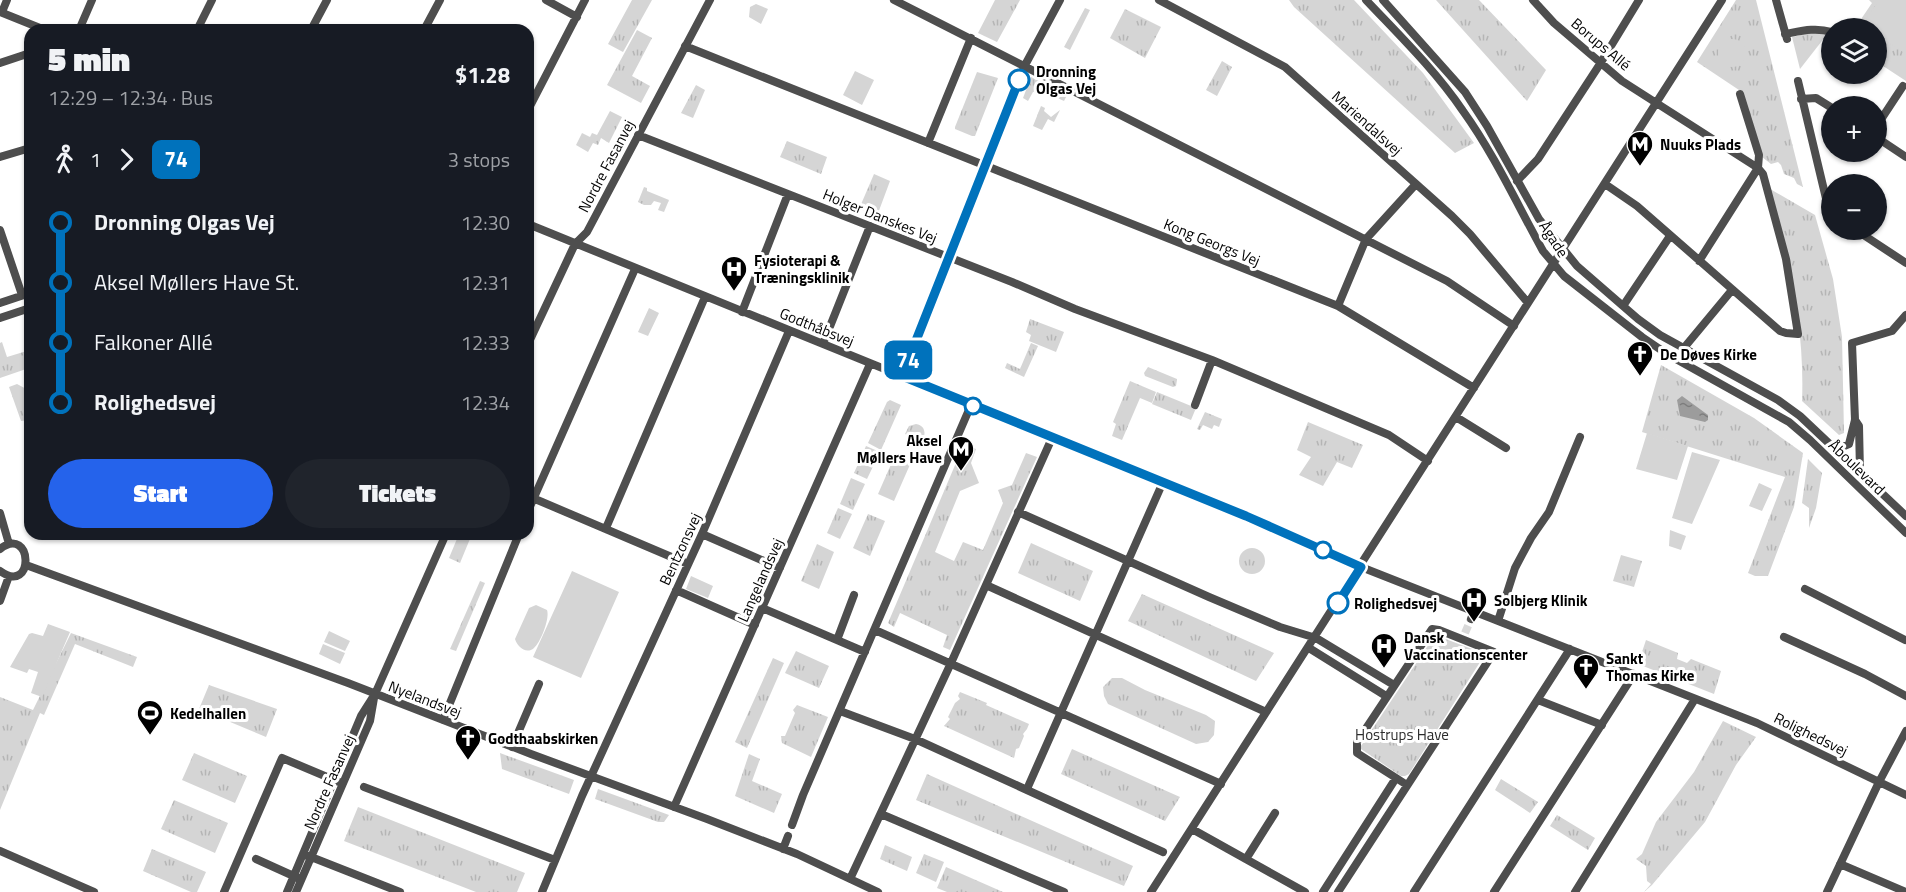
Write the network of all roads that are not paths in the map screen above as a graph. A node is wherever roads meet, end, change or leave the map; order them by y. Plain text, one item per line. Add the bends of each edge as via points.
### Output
1 (7, 0) edge
2 (92, 0) edge
3 (212, 0) edge
4 (327, 0) edge
5 (440, 0) edge
6 (546, 0) edge
7 (585, 0) edge
8 (710, 0) edge
9 (894, 0) edge
10 (1060, 0) edge
11 (1159, 0) edge
12 (1366, 0) edge
13 (1383, 0) edge
14 (1533, 0) edge
15 (1639, 0) edge
16 (1721, 0) edge
17 (1776, 0) edge
18 (1, 12) edge
19 (577, 17) junction
20 (30, 24) edge
21 (82, 24) edge
22 (200, 24) edge
23 (314, 24) edge
24 (427, 24) edge
25 (1821, 29) edge
26 (971, 38) junction
27 (685, 46) junction
28 (24, 55) edge
29 (0, 63) edge
30 (1600, 64) junction
31 (1024, 67) junction
32 (1798, 81) dead end
33 (1903, 86) dead end
34 (1740, 94) dead end
35 (534, 99) edge
36 (1801, 99) junction
37 (1821, 102) edge
38 (1656, 103) junction
39 (1887, 110) edge
40 (638, 135) junction
41 (928, 143) junction
42 (1887, 144) edge
43 (24, 150) edge
44 (1906, 157) edge
45 (0, 158) edge
46 (985, 166) junction
47 (1760, 171) junction
48 (1821, 177) edge
49 (1517, 182) junction
50 (1416, 184) junction
51 (1605, 184) junction
52 (788, 194) junction
53 (870, 226) junction
54 (534, 227) edge
55 (0, 230) edge
56 (1670, 236) junction
57 (1366, 239) junction
58 (1871, 240) edge
59 (575, 244) junction
60 (1563, 250) junction
61 (949, 258) junction
62 (1699, 261) junction
63 (1906, 263) edge
64 (1554, 266) junction
65 (635, 269) junction
66 (24, 289) edge
67 (1732, 290) junction
68 (24, 295) edge
69 (705, 297) junction
70 (0, 303) edge
71 (1528, 303) junction
72 (1338, 306) junction
73 (1623, 306) junction
74 (24, 310) edge
75 (742, 312) junction
76 (0, 318) edge
77 (1905, 319) edge
78 (1514, 326) junction
79 (534, 331) edge
80 (789, 331) junction
81 (823, 344) junction
82 (1683, 350) junction
83 (1212, 360) junction
84 (870, 363) junction
85 (902, 376) junction
86 (1474, 388) junction
87 (971, 405) junction
88 (1195, 405) dead end
89 (1793, 410) joint
90 (1456, 417) junction
91 (1855, 420) junction
92 (1789, 422) joint
93 (1580, 437) dead end
94 (1052, 438) junction
95 (1506, 448) dead end
96 (1837, 449) junction
97 (1428, 461) junction
98 (1860, 472) junction
99 (1163, 482) junction
100 (534, 490) edge
101 (534, 498) edge
102 (1018, 512) junction
103 (0, 513) edge
104 (1906, 516) edge
105 (606, 528) junction
106 (1906, 533) edge
107 (702, 534) junction
108 (443, 540) edge
109 (517, 540) edge
110 (9, 544) junction
111 (0, 549) edge
112 (1128, 560) junction
113 (688, 564) junction
114 (26, 565) junction
115 (1361, 567) junction
116 (780, 568) junction
117 (0, 571) edge
118 (9, 576) junction
119 (986, 585) junction
120 (1805, 589) dead end
121 (676, 590) junction
122 (854, 595) dead end
123 (0, 601) edge
124 (762, 608) junction
125 (1474, 611) junction
126 (1471, 620) tunnel mouth
127 (1498, 621) junction
128 (755, 625) junction
129 (875, 630) junction
130 (1095, 634) junction
131 (1784, 637) dead end
132 (1316, 638) junction
133 (837, 640) junction
134 (1905, 640) edge
135 (1309, 648) junction
136 (1570, 649) junction
137 (865, 652) junction
138 (951, 663) junction
139 (1634, 674) junction
140 (539, 684) dead end
141 (1394, 685) junction
142 (375, 694) junction
143 (1386, 696) junction
144 (1906, 696) edge
145 (1695, 699) junction
146 (1538, 700) junction
147 (840, 711) junction
148 (1060, 712) junction
149 (1266, 712) junction
150 (443, 720) junction
151 (1602, 724) junction
152 (1906, 731) edge
153 (915, 739) junction
154 (512, 747) junction
155 (592, 777) junction
156 (1396, 778) junction
157 (339, 782) junction
158 (1879, 782) junction
159 (1221, 784) junction
160 (1407, 785) junction
161 (364, 787) dead end
162 (1027, 789) junction
163 (1906, 795) edge
164 (674, 807) junction
165 (1275, 813) dead end
166 (881, 814) junction
167 (792, 825) dead end
168 (1192, 829) junction
169 (788, 836) dead end
170 (783, 849) junction
171 (0, 851) edge
172 (1163, 852) dead end
173 (307, 856) junction
174 (256, 859) dead end
175 (1246, 859) junction
176 (555, 860) junction
177 (1840, 864) junction
178 (298, 877) junction
179 (850, 879) junction
180 (94, 892) edge
181 (224, 892) edge
182 (287, 892) edge
183 (296, 892) edge
184 (400, 892) edge
185 (542, 892) edge
186 (878, 892) edge
187 (1064, 892) edge
188 (1151, 892) edge
189 (1305, 892) edge
190 (1323, 892) edge
191 (1338, 892) edge
192 (1414, 892) edge
193 (1494, 892) edge
194 (1575, 892) edge
195 (1827, 892) edge
196 (1906, 892) edge

1 - 18 street
2 - 21 street
3 - 22 street
4 - 23 street
5 - 24 street
6 - 19 street
7 - 19 street
8 - 27 street, Nordre Fasanvej
9 - 26 street
10 - 31 street
11 - 50 street, Mariendalsvej via 1285,67
12 - 64 street, Ågade via 1464,112
13 - 49 street, Ågade via 1465,92
14 - 30 street, Borups Allé
15 - 30 street
16 - 38 street
17 - 25 street via 1786,37
18 - 20 street
19 - 35 street
26 - 31 street
26 - 41 street
27 - 40 street, Nordre Fasanvej
27 - 41 street, Kong Georgs Vej
28 - 29 street
30 - 38 street, Borups Allé
30 - 49 street via 1538,159
31 - 46 street
31 - 57 street
32 - 36 street
33 - 39 street
34 - 47 street via 1759,154
36 - 37 street
36 - 48 street
38 - 47 street, Borups Allé
38 - 51 street
40 - 52 street, Holger Danskes Vej
40 - 59 street, Nordre Fasanvej via 587,233
41 - 46 street, Kong Georgs Vej
42 - 44 street
43 - 45 street
46 - 61 street
46 - 72 street, Kong Georgs Vej
47 - 62 street
47 - 67 street via 1786,259 1798,334 1780,331
49 - 60 street, Ågade
50 - 57 street
50 - 71 street, Mariendalsvej via 1470,234
51 - 56 street
51 - 60 street
52 - 53 street, Holger Danskes Vej
52 - 75 street
53 - 61 street, Holger Danskes Vej
53 - 81 street
54 - 59 street, Godthåbsvej
55 - 66 street
56 - 62 street
56 - 73 street
57 - 72 street
57 - 78 street via 1447,281
58 - 63 street
59 - 65 street, Godthåbsvej
59 - 79 street, Nordre Fasanvej
60 - 64 street
60 - 73 street, Ågade
61 - 83 street, Holger Danskes Vej
61 - 85 street
62 - 67 street
64 - 71 street
64 - 92 street, Ågade via 1654,345
65 - 69 street, Godthåbsvej
65 - 100 street
67 - 82 street
68 - 70 street
69 - 75 street, Godthåbsvej
69 - 105 street
71 - 78 street
72 - 86 street, Kong Georgs Vej
73 - 82 street, Ågade
74 - 76 street
75 - 80 street, Godthåbsvej
77 - 91 street via 1892,331 1852,343
78 - 86 street
80 - 81 street, Godthåbsvej
80 - 107 street, Bentzonsvej
81 - 84 street, Godthåbsvej
82 - 89 street, Ågade
83 - 88 street
83 - 97 street, Holger Danskes Vej via 1389,435
84 - 85 street, Godthåbsvej
84 - 116 street, Langelandsvej
85 - 87 street, Godthåbsvej
86 - 90 street
87 - 94 street, Godthåbsvej
87 - 129 street
89 - 96 street, Åboulevard
90 - 95 street
90 - 97 street
91 - 96 street via 1849,444
91 - 98 street via 1859,426
92 - 106 street, Åboulevard
93 - 127 street via 1549,512 1515,568
94 - 99 street, Godthåbsvej
94 - 102 street
96 - 98 street, Åboulevard
97 - 115 street
98 - 104 street, Åboulevard
99 - 112 street
99 - 115 street, Godthåbsvej
101 - 105 street
102 - 112 street
102 - 119 street
103 - 110 street
105 - 113 street
107 - 113 street, Bentzonsvej
107 - 116 street
108 - 142 street, Nordre Fasanvej
109 - 150 street
110 - 111 street
110 - 114 street via 23,550
112 - 130 street
112 - 132 street via 1280,627
113 - 121 street, Bentzonsvej
114 - 118 street via 20,573
114 - 142 street, Nyelandsvej
115 - 125 street, Rolighedsvej
115 - 132 street
116 - 124 street, Langelandsvej
117 - 118 street
118 - 123 street
119 - 130 street
119 - 138 street
120 - 134 street
121 - 128 street
121 - 155 street, Bentzonsvej
122 - 133 street
124 - 128 street, Langelandsvej
124 - 133 street
125 - 126 street
125 - 127 street, Rolighedsvej
127 - 136 street, Rolighedsvej
128 - 164 street, Langelandsvej
129 - 137 street
129 - 138 street
130 - 148 street
130 - 149 street
131 - 144 street
132 - 135 street
132 - 141 street
133 - 137 street
135 - 143 street
135 - 149 street
136 - 139 street, Rolighedsvej
136 - 146 street
137 - 147 street
138 - 148 street
138 - 153 street
139 - 145 street, Rolighedsvej
139 - 151 street
140 - 154 street
141 - 143 street
141 - 160 street via 1430,630 1464,636 1494,652
142 - 150 street, Nyelandsvej
142 - 157 street, Nordre Fasanvej via 370,721
143 - 156 street via 1357,742 1357,753
145 - 158 street, Rolighedsvej via 1765,727
145 - 194 street
146 - 151 street
146 - 192 street
147 - 153 street
147 - 167 street
148 - 159 street
148 - 162 street
149 - 159 street
150 - 154 street, Nyelandsvej
151 - 193 street
152 - 158 street
153 - 162 street
153 - 166 street
154 - 155 street, Nyelandsvej
155 - 164 street, Nyelandsvej
155 - 176 street, Bentzonsvej
156 - 160 street
156 - 190 street
157 - 173 street, Nordre Fasanvej
157 - 181 street via 282,758
158 - 163 street, Rolighedsvej
158 - 177 street
159 - 168 street
160 - 191 street
161 - 176 street
162 - 172 street
164 - 170 street, Nyelandsvej
165 - 175 street
166 - 179 street
166 - 187 street
168 - 175 street
168 - 188 street
169 - 170 street
170 - 179 street, Nyelandsvej
171 - 180 street
173 - 178 street, Nordre Fasanvej
173 - 184 street
174 - 178 street
175 - 189 street
176 - 185 street, Bentzonsvej
177 - 195 street
177 - 196 street
178 - 182 street, Nordre Fasanvej
178 - 183 street, Nordre Fasanvej
179 - 186 street, Nyelandsvej

